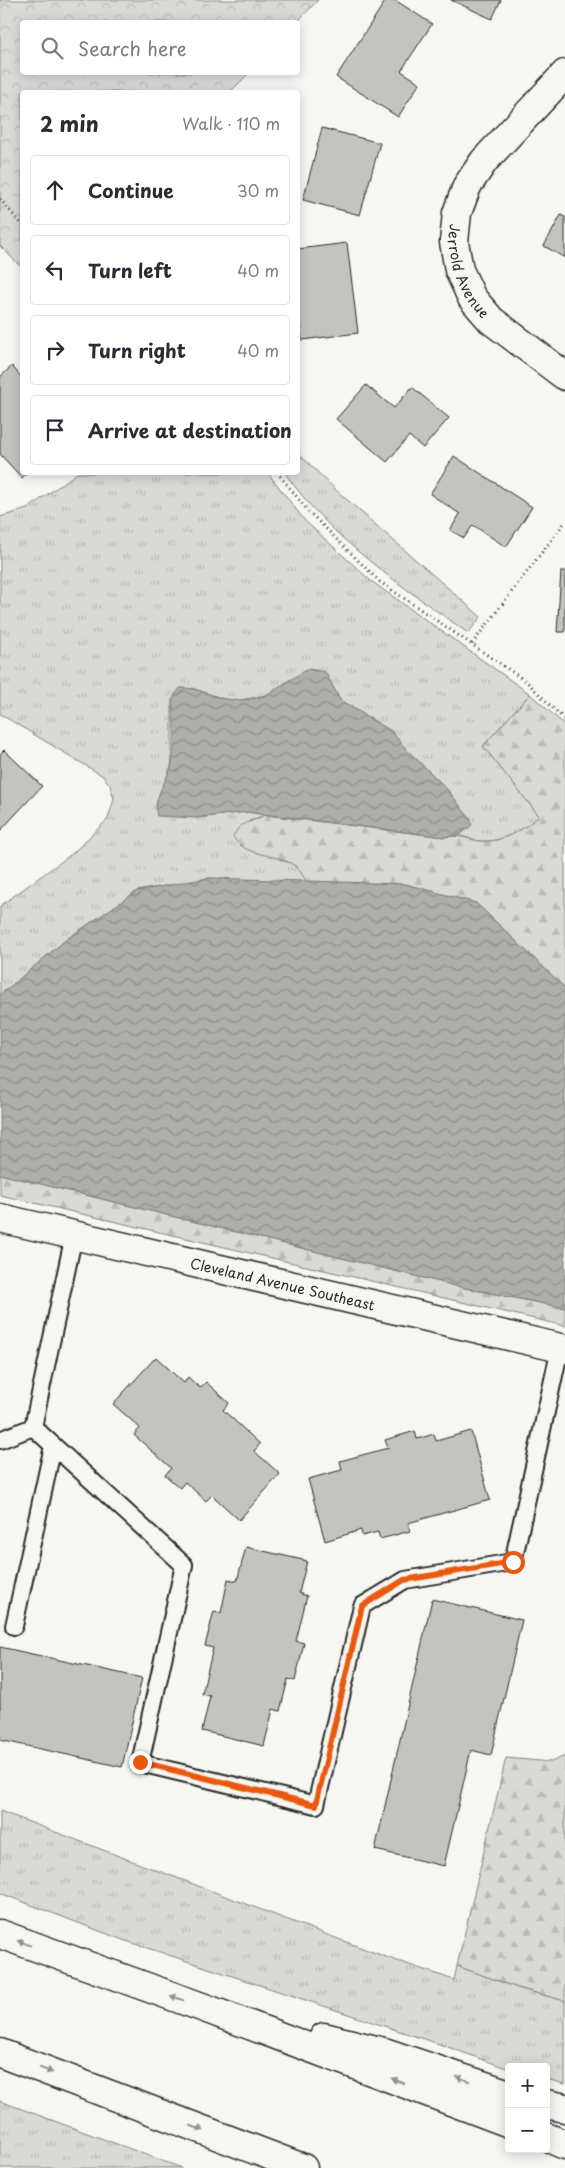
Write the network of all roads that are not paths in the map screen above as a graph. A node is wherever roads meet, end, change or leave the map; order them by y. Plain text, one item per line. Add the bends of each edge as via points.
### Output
1 (565, 74) edge
2 (565, 376) edge
3 (0, 1218) edge
4 (74, 1235) junction
5 (563, 1348) edge
6 (34, 1427) junction
7 (0, 1440) edge
8 (53, 1446) junction
9 (14, 1626) dead end
10 (0, 1934) edge
11 (202, 2007) junction
12 (0, 2053) edge
13 (505, 2093) edge
14 (550, 2105) edge
15 (565, 2108) edge
16 (505, 2121) edge
17 (550, 2139) edge
18 (565, 2145) edge
19 (303, 2168) edge

1 - 2 main road, Jerrold Avenue via 484,162 467,186 457,213 454,242 459,270 472,298 491,320
3 - 4 main road, Cleveland Avenue Southeast
4 - 5 main road, Cleveland Avenue Southeast
4 - 6 lane
5 - 8 lane via 513,1562 404,1580 362,1606 316,1805 140,1762 184,1564
6 - 7 lane
6 - 8 lane
8 - 9 lane
11 -> 10 main road
13 -> 11 main road via 384,2052
16 -> 11 main road
12 -> 19 main road
14 - 15 main road
17 - 18 main road

